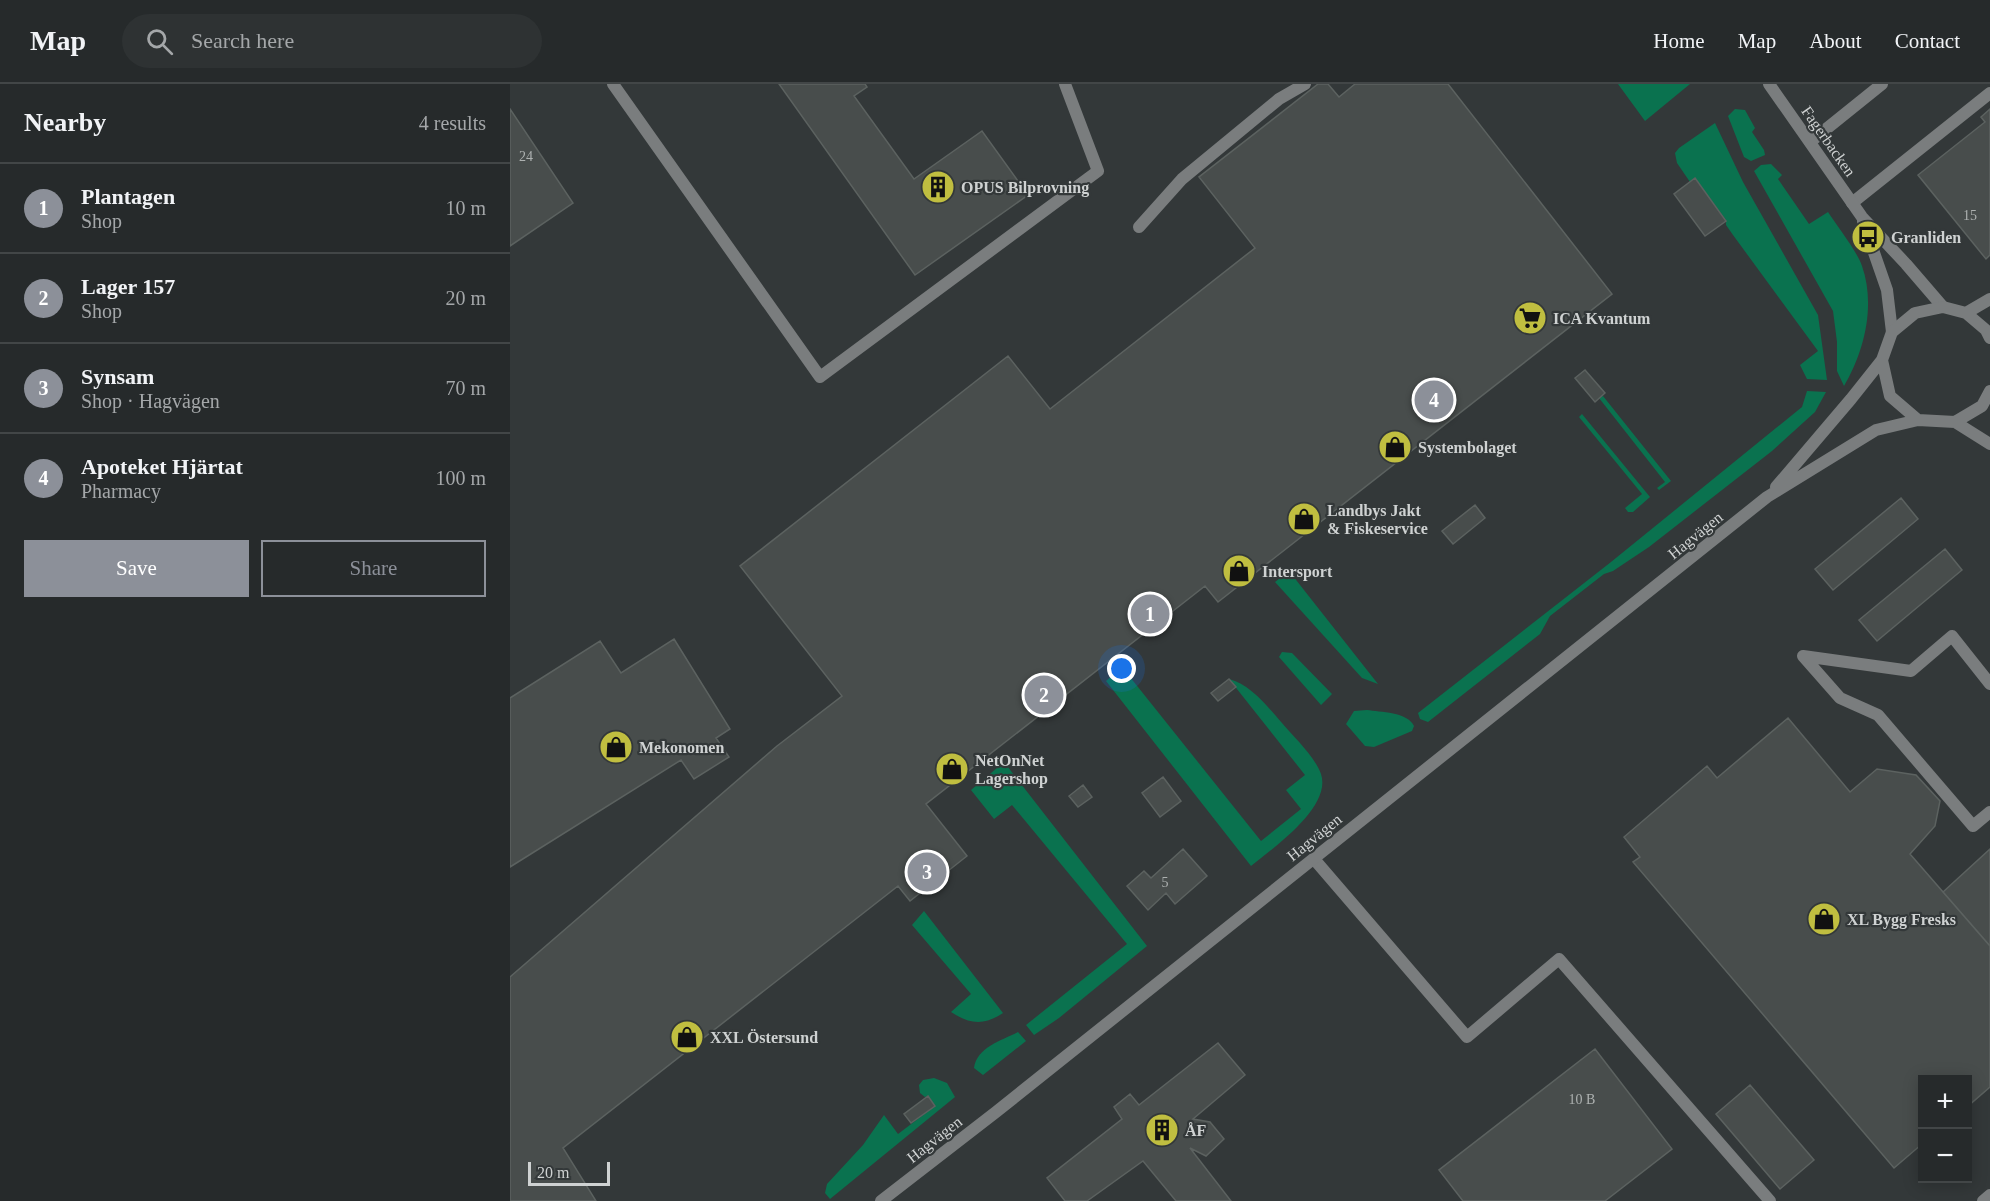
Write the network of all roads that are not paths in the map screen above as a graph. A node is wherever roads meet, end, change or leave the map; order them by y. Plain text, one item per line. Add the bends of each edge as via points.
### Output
1 (613, 84) edge
2 (1065, 84) edge
3 (1305, 84) edge
4 (1769, 84) edge
5 (1882, 84) edge
6 (1990, 93) edge
7 (1810, 142) junction
8 (1852, 203) junction
9 (1862, 218) junction
10 (1139, 227) dead end
11 (1990, 299) edge
12 (1943, 307) junction
13 (1966, 313) junction
14 (1892, 332) junction
15 (1990, 339) edge
16 (1882, 360) junction
17 (1990, 391) edge
18 (1918, 420) junction
19 (1955, 422) junction
20 (1990, 444) edge
21 (1767, 497) junction
22 (1990, 684) edge
23 (1990, 812) edge
24 (1314, 859) junction
25 (1990, 1195) edge
26 (881, 1201) edge
27 (1770, 1201) edge
28 (1983, 1201) edge

1 - 2 street via 820,377 1098,171
3 - 10 street via 1279,99 1182,178
4 - 7 street, Fagerbacken
5 - 7 street
6 - 8 street
7 - 8 street, Fagerbacken
8 - 9 street, Fagerbacken
9 - 12 street, Fagerbacken
9 - 14 street, Fagerbacken via 1887,290
11 - 13 street
12 - 13 street
12 - 14 street via 1915,313
13 - 15 street via 1986,330
14 - 16 street
16 - 18 street via 1890,396
16 - 21 street, Hagvägen
17 - 19 street via 1982,406
18 - 19 street, Hagvägen
18 - 21 street, Hagvägen via 1876,430
19 - 20 street
21 - 24 street, Hagvägen
22 - 23 street via 1952,636 1911,671 1803,656 1840,698 1878,715 1973,826
24 - 26 street, Hagvägen
24 - 27 street via 1467,1037 1559,959
25 - 28 street

